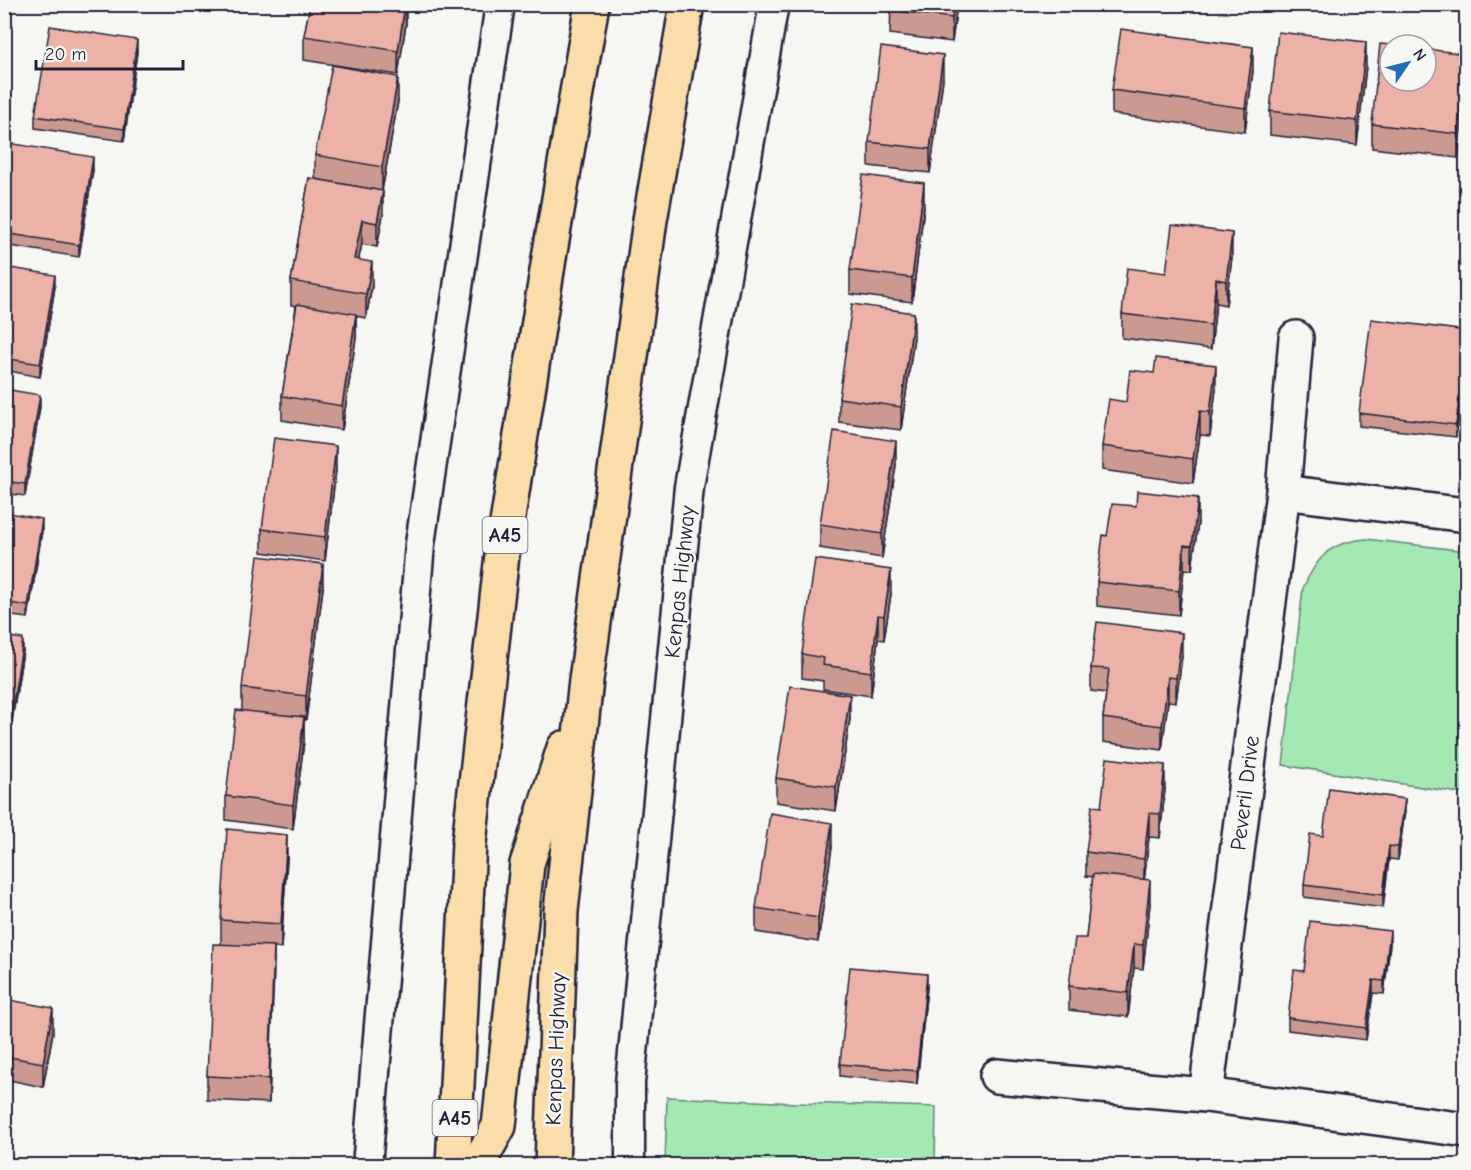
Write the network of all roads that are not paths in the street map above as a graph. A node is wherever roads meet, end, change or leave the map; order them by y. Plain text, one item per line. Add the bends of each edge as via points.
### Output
1 (501, 4) edge
2 (592, 4) edge
3 (687, 4) edge
4 (774, 4) edge
5 (1296, 338) dead end
6 (1283, 492) junction
7 (1467, 515) edge
8 (586, 680) junction
9 (997, 1076) dead end
10 (1206, 1095) junction
11 (1467, 1130) edge
12 (367, 1166) edge
13 (453, 1166) edge
14 (477, 1166) edge
15 (552, 1166) edge
16 (630, 1166) edge

1 - 12 lane via 420,544
2 - 13 highway, A45 via 502,555 469,843
3 - 8 highway, Kenpas Highway via 650,220
4 - 16 lane, Kenpas Highway via 689,487 631,1076
5 - 6 street, Peveril Drive
6 - 7 street
6 - 10 street, Peveril Drive
8 - 14 highway via 526,864 500,1126
8 - 15 highway, Kenpas Highway via 561,911
9 - 10 street
10 - 11 street

